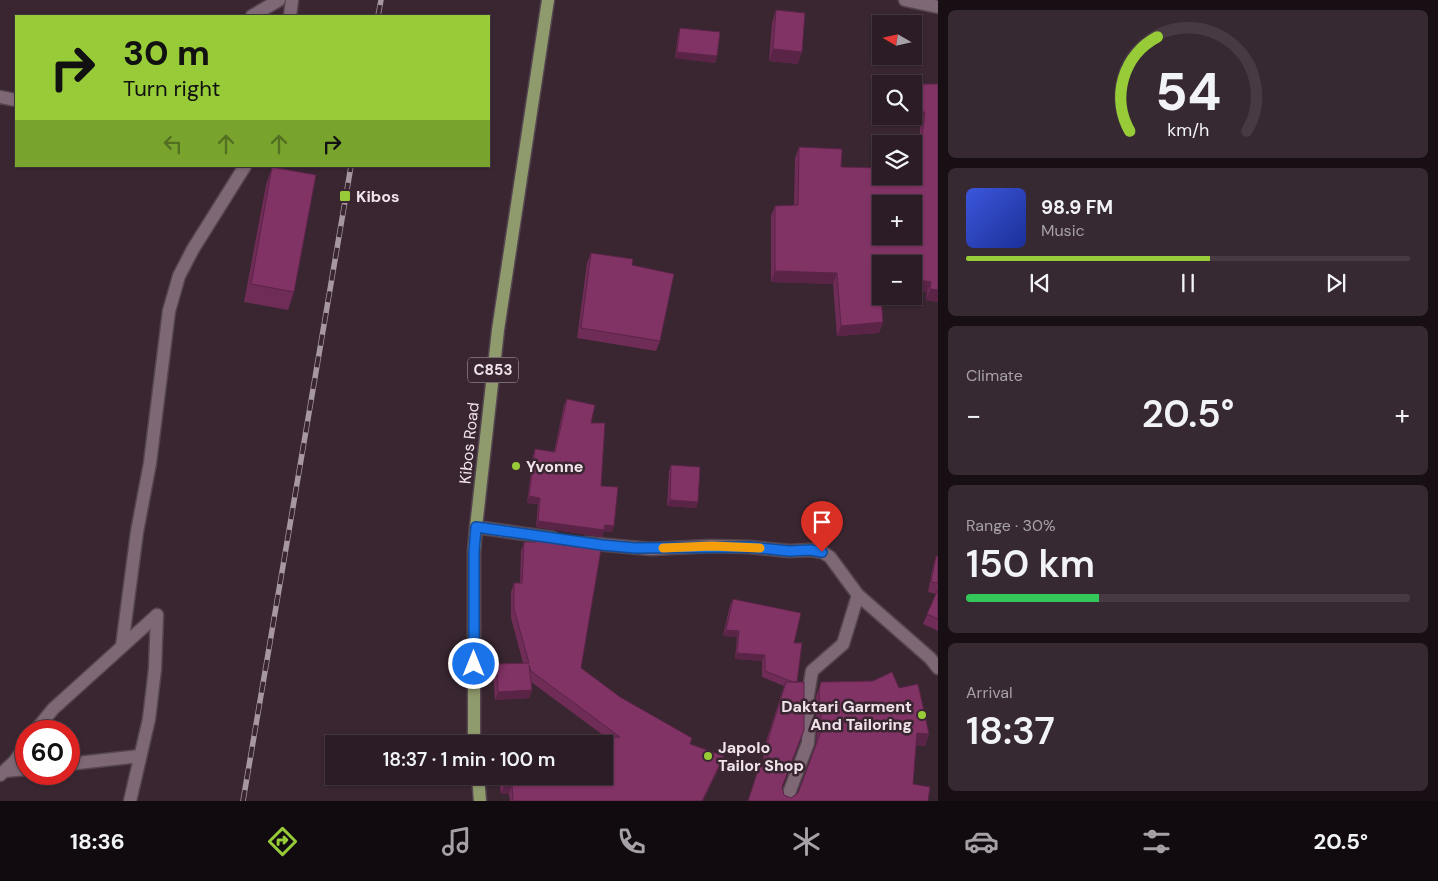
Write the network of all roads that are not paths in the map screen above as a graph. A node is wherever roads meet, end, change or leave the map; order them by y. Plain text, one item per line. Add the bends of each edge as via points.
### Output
1 (279, 0) edge
2 (292, 0) edge
3 (548, 0) edge
4 (905, 0) edge
5 (938, 7) edge
6 (254, 15) edge
7 (290, 15) edge
8 (0, 97) edge
9 (15, 100) edge
10 (244, 167) edge
11 (476, 527) junction
12 (858, 595) junction
13 (122, 646) junction
14 (938, 668) edge
15 (44, 720) edge
16 (474, 735) edge
17 (140, 756) junction
18 (15, 762) edge
19 (80, 763) edge
20 (3, 773) edge
21 (479, 785) edge
22 (130, 801) edge
23 (480, 801) edge
24 (786, 801) edge

1 - 6 street
2 - 7 street
3 - 11 main road, Kibos Road / C853 via 498,330
4 - 5 street
8 - 9 street
10 - 13 street via 193,249 179,276 169,311
11 - 12 street via 651,549 722,546 811,550 830,557
11 - 16 main road, Kibos Road / C853
12 - 14 street
12 - 24 street via 843,644 812,671 807,701 808,743
13 - 15 street
13 - 17 street via 157,615 156,669
17 - 19 street
17 - 22 street
18 - 20 street
21 - 23 main road

